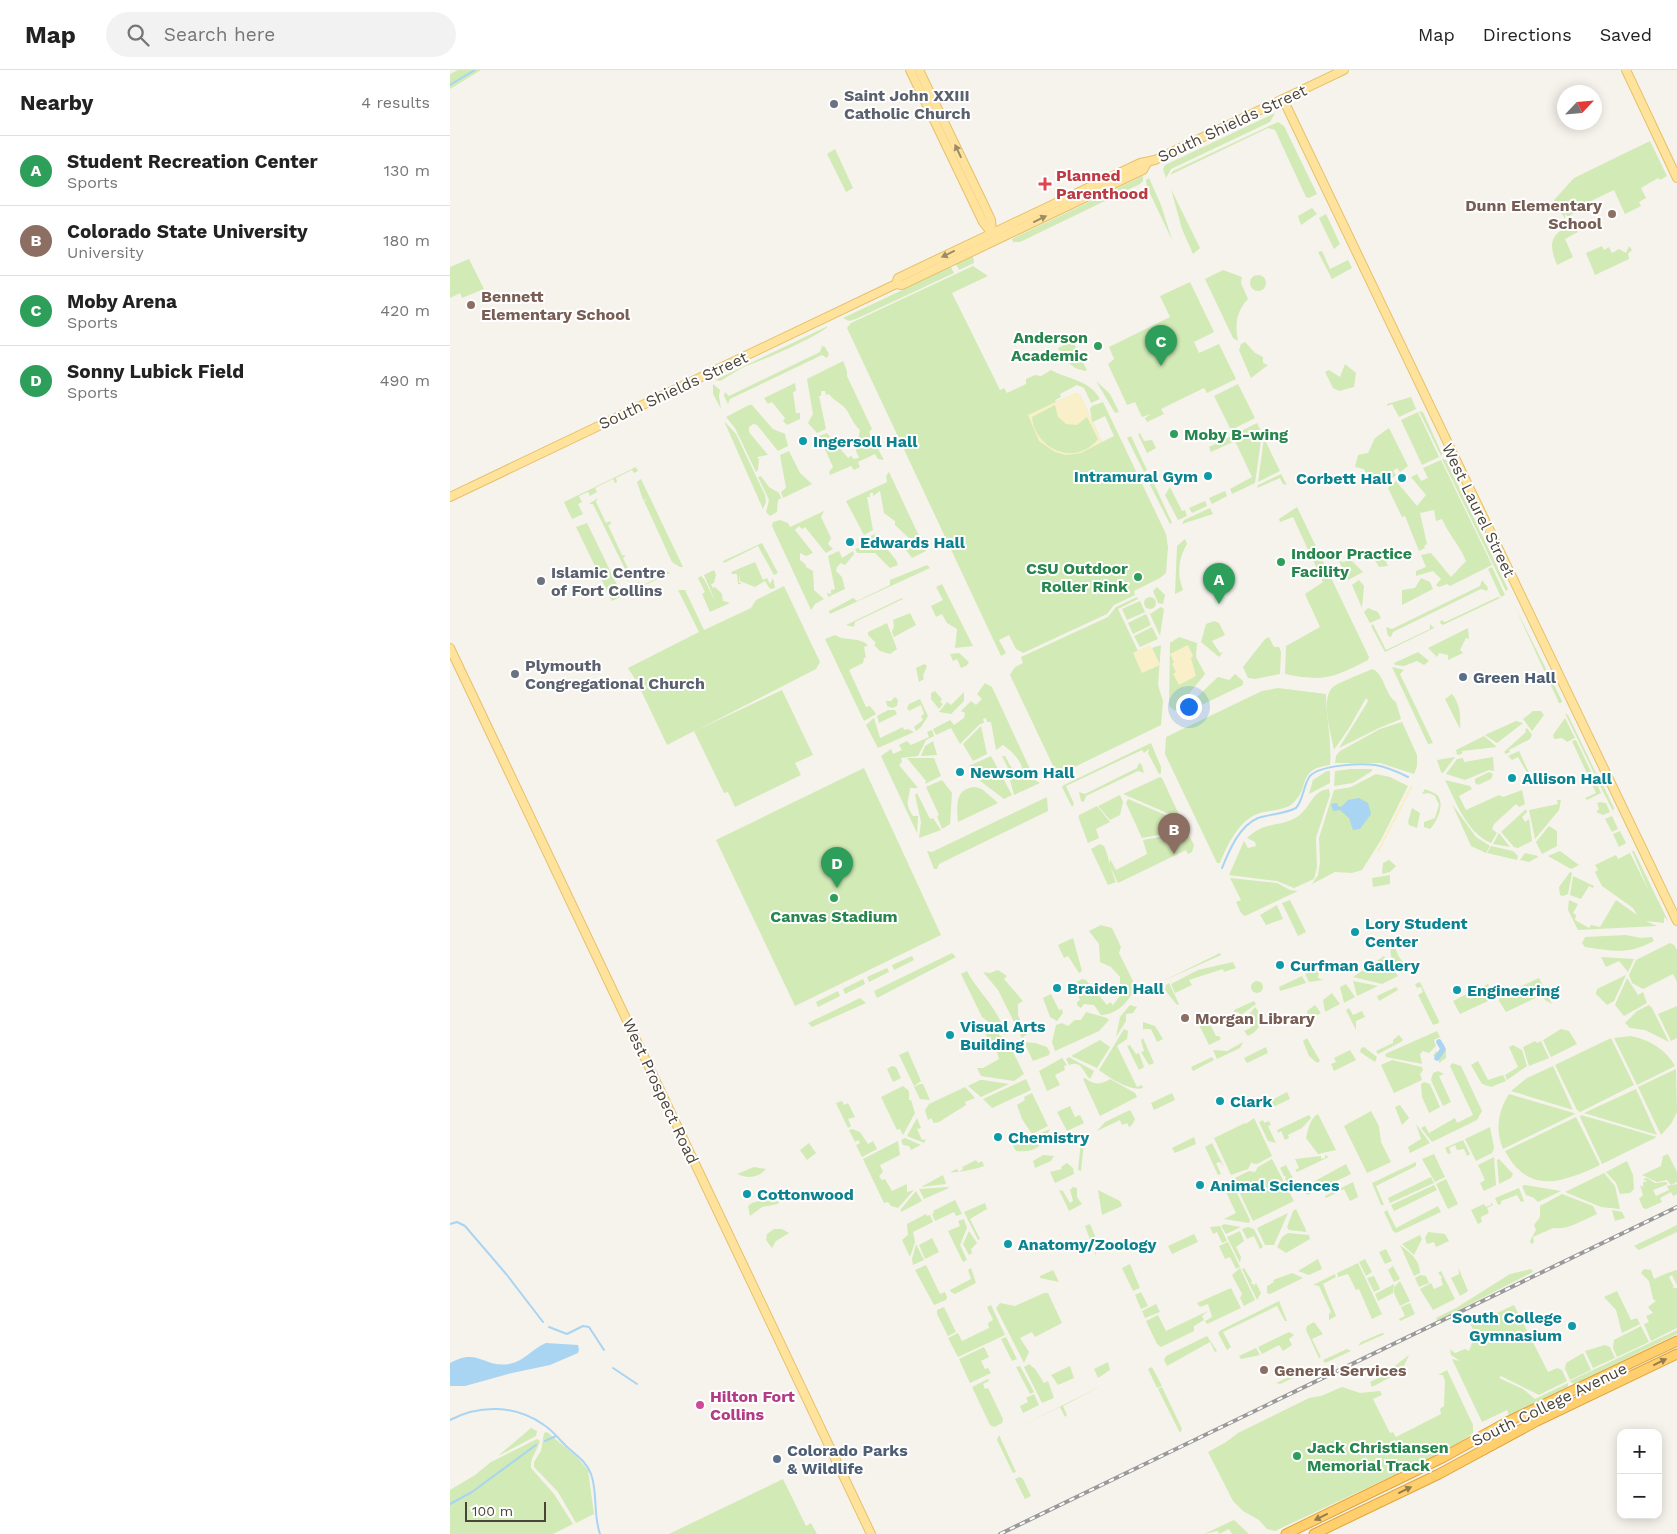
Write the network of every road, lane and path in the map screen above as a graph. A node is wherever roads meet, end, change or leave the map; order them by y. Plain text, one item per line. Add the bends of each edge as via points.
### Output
1 (910, 70) edge
2 (919, 70) edge
3 (1344, 70) edge
4 (1626, 70) edge
5 (1283, 99) junction
6 (1677, 178) edge
7 (994, 236) junction
8 (450, 497) edge
9 (450, 648) edge
10 (1677, 921) edge
11 (1677, 1341) edge
12 (1650, 1354) junction
13 (1677, 1354) edge
14 (1624, 1380) junction
15 (871, 1534) edge
16 (1286, 1534) edge
17 (1314, 1534) edge

1 - 7 main road via 983,222
7 -> 2 main road via 988,212
3 - 5 main road, South Shields Street
4 - 6 main road
5 - 7 main road, South Shields Street via 1148,163 1140,163
5 - 10 main road, West Laurel Street
7 - 8 main road, South Shields Street via 898,278 896,284
9 - 15 main road, West Prospect Road
11 - 12 highway, South College Avenue
12 - 14 highway via 1626,1373
12 -> 16 highway, South College Avenue
14 -> 13 highway, South College Avenue
17 -> 14 highway, South College Avenue

